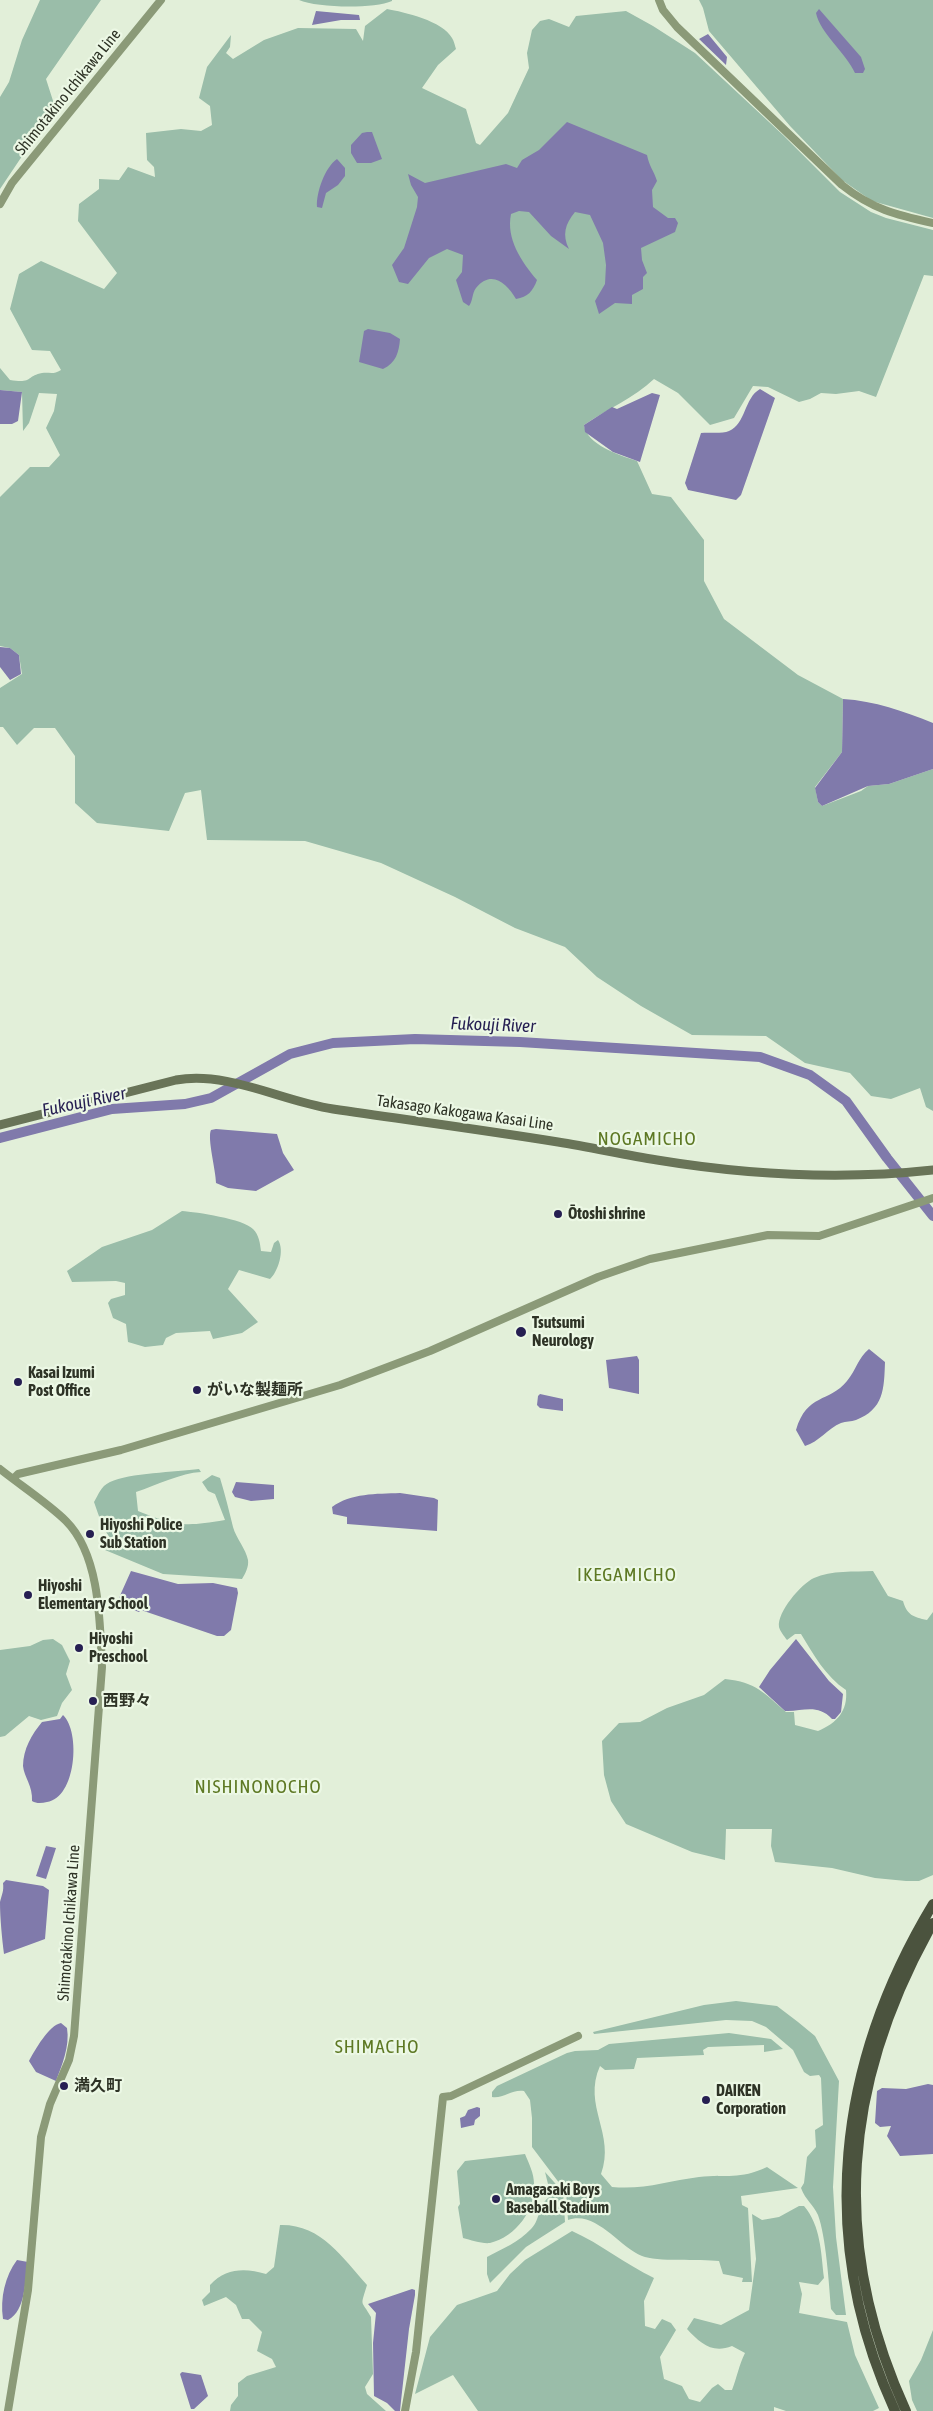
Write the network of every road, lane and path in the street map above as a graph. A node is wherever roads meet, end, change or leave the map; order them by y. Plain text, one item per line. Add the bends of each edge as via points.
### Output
1 (161, 0) edge
2 (659, 0) edge
3 (0, 204) edge
4 (933, 223) edge
5 (0, 1125) edge
6 (933, 1170) edge
7 (931, 1198) edge
8 (1, 1471) edge
9 (13, 1479) junction
10 (933, 1904) edge
11 (933, 1922) edge
12 (578, 2036) dead end
13 (8, 2411) edge
14 (405, 2411) edge
15 (895, 2411) edge
16 (906, 2411) edge

1 - 3 street, Shimotakino Ichikawa Line via 12,183
2 - 4 street via 677,27 842,185 861,200 888,213
5 - 6 main road, Takasago Kakogawa Kasai Line via 176,1080 200,1077 228,1081 324,1107 658,1160 825,1176
7 - 9 street via 819,1236 768,1235 650,1259 598,1277 439,1347 340,1385 190,1431 18,1474
8 - 9 street, Shimotakino Ichikawa Line
9 - 13 street, Shimotakino Ichikawa Line via 66,1521 86,1548 99,1620 102,1667 74,2036 69,2060 50,2104 41,2136 28,2290
10 - 15 highway via 892,1981 869,2040 854,2099 847,2160 846,2222 853,2280 870,2346
11 - 16 highway via 900,1985 878,2045 864,2100 857,2161 856,2221 863,2277 876,2336
12 - 14 street via 443,2097 416,2352

